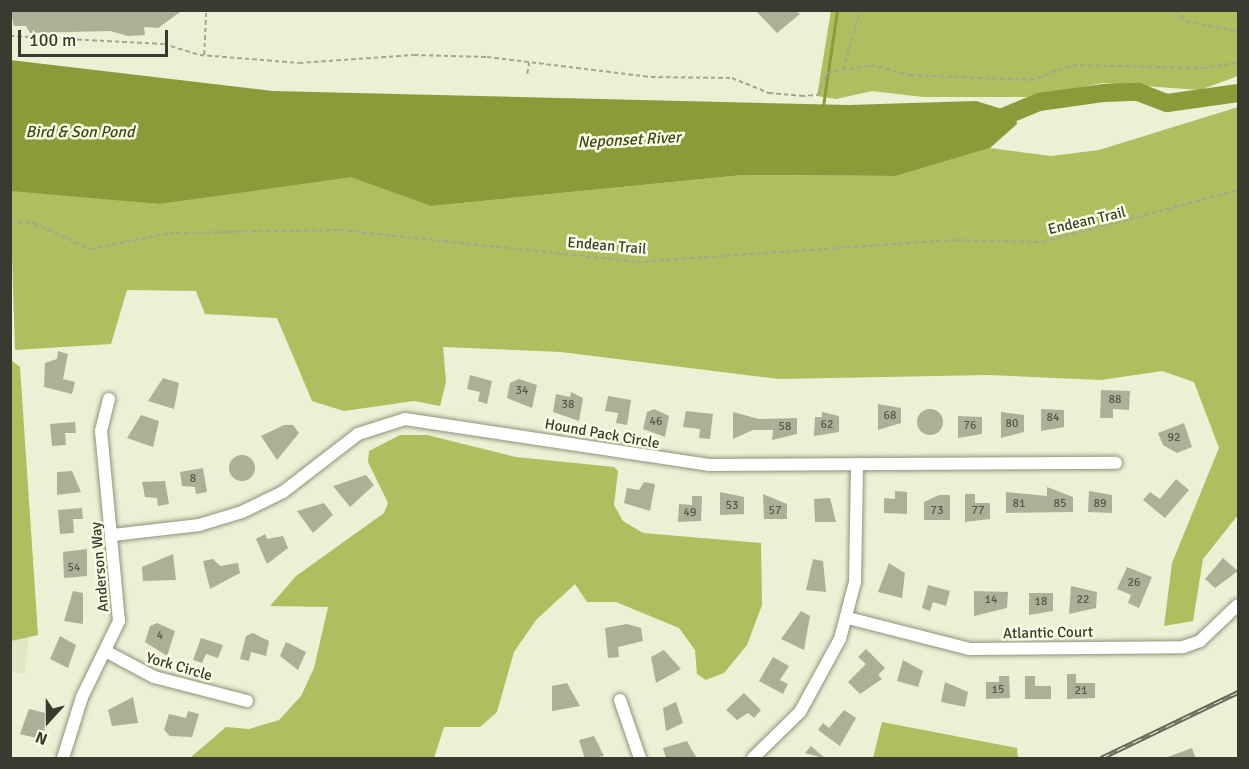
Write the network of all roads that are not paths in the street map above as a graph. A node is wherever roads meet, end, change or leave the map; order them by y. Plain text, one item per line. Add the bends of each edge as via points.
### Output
1 (109, 399) dead end
2 (1116, 463) dead end
3 (857, 464) junction
4 (113, 535) junction
5 (1239, 605) edge
6 (848, 618) junction
7 (107, 652) junction
8 (620, 700) dead end
9 (247, 701) dead end
10 (63, 759) edge
11 (640, 759) edge
12 (753, 759) edge

1 - 4 street, Anderson Way via 101,432
2 - 3 street, Hound Pack Circle
3 - 4 street, Hound Pack Circle via 690,463 443,421 405,419 358,434 283,492 242,512 199,525
3 - 6 street via 858,543
4 - 7 street, Anderson Way via 120,606
5 - 6 street, Atlantic Court via 1200,641 1183,646 970,649
6 - 12 street via 818,686
7 - 9 street, York Circle via 154,677
7 - 10 street, Anderson Way via 82,697
8 - 11 street

